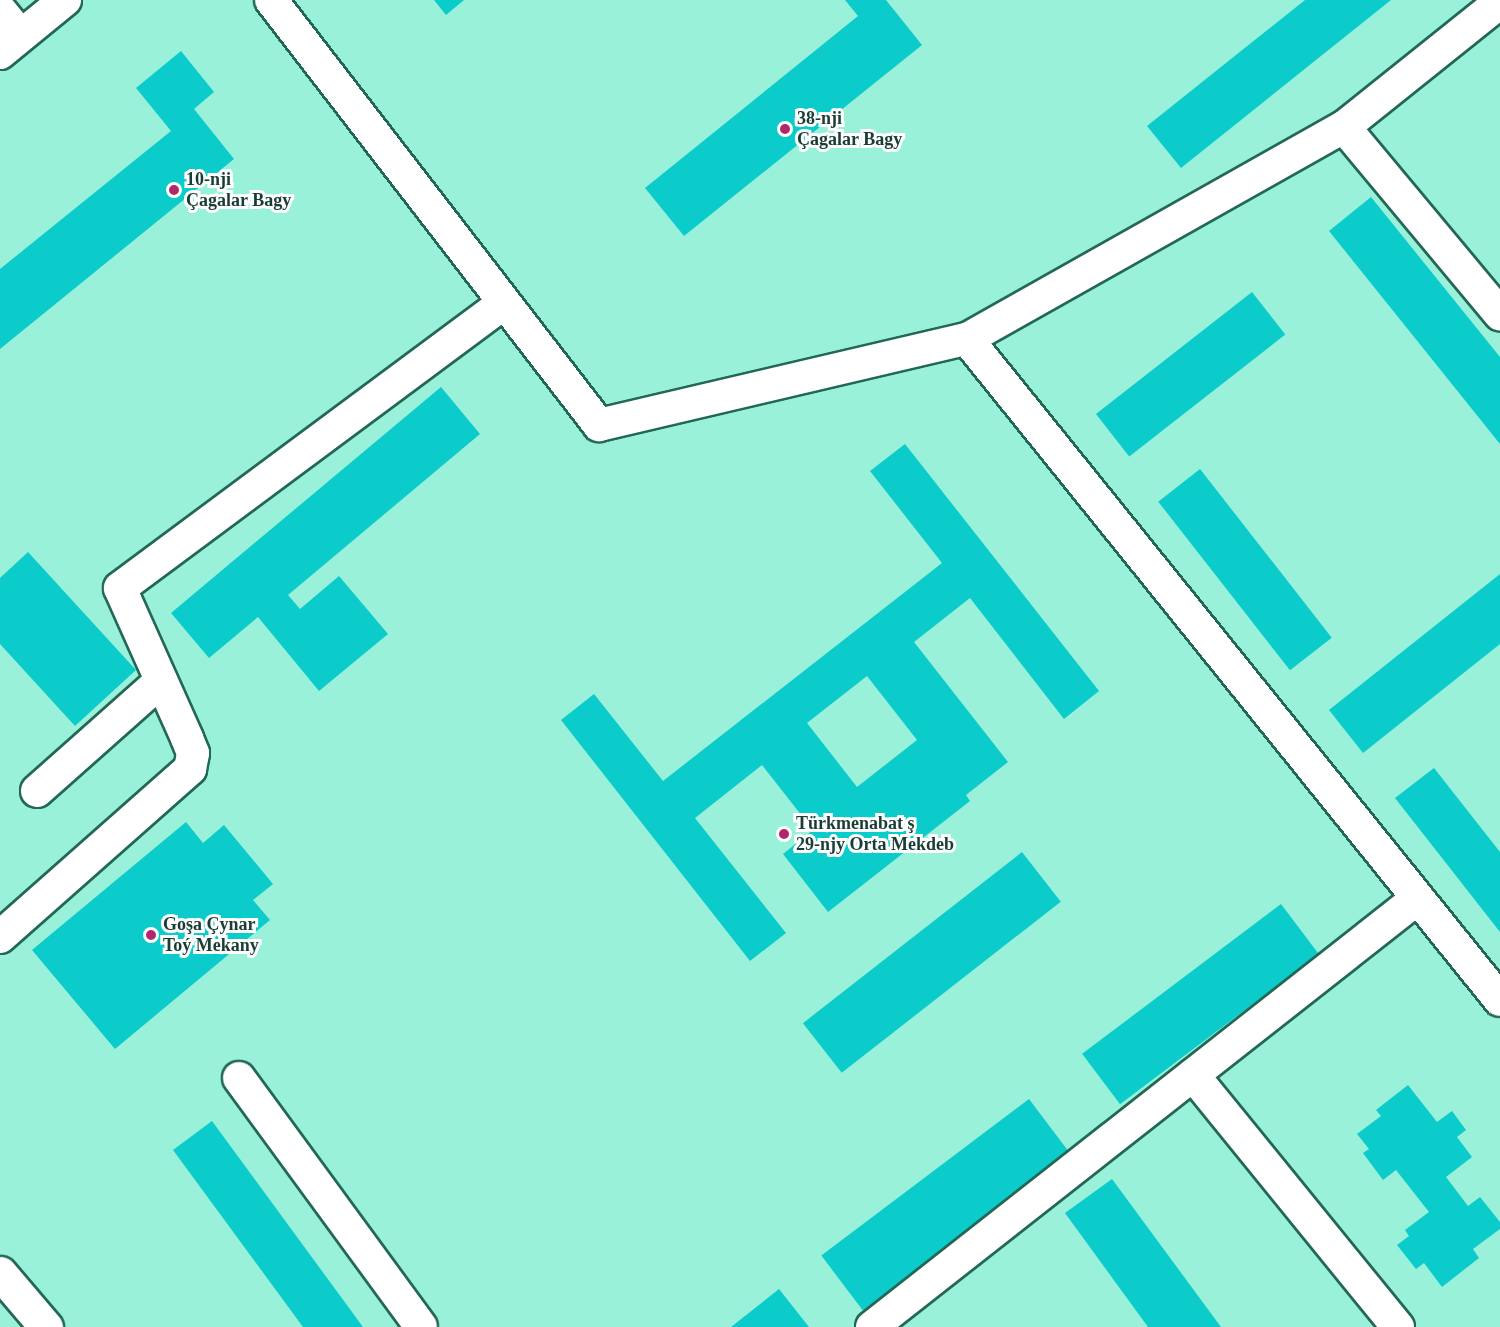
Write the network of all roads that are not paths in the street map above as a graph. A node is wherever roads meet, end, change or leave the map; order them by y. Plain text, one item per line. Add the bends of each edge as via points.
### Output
1 (65, 0) edge
2 (272, 0) edge
3 (1500, 2) edge
4 (0, 10) edge
5 (11, 44) edge
6 (1344, 127) junction
7 (503, 304) junction
8 (1500, 314) edge
9 (967, 339) junction
10 (161, 681) junction
11 (37, 791) dead end
12 (1418, 898) junction
13 (0, 937) edge
14 (1500, 1000) edge
15 (1193, 1075) junction
16 (239, 1078) dead end
17 (0, 1273) edge
18 (46, 1327) edge
19 (420, 1327) edge
20 (872, 1327) edge
21 (1398, 1327) edge

1 - 5 lane
2 - 7 lane
3 - 6 lane
4 - 5 lane
6 - 8 lane
6 - 9 lane
7 - 9 lane via 599,425
7 - 10 lane via 120,588
9 - 12 lane
10 - 11 lane
10 - 13 lane via 193,753 189,769
12 - 14 lane
12 - 15 lane
15 - 20 lane
15 - 21 lane
16 - 19 lane
17 - 18 main road

